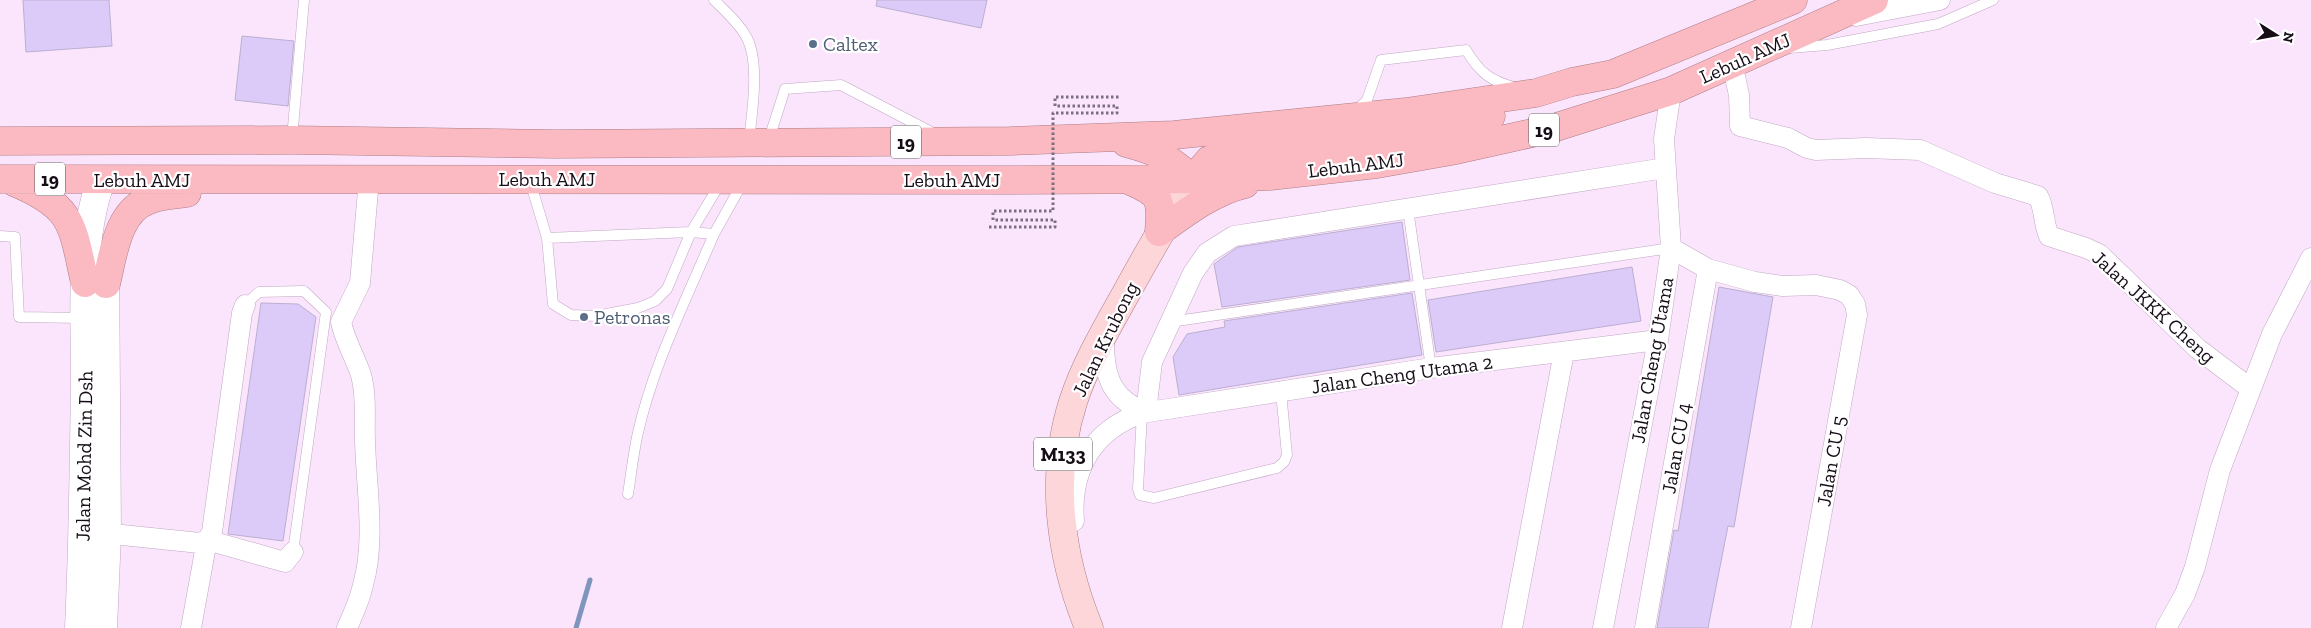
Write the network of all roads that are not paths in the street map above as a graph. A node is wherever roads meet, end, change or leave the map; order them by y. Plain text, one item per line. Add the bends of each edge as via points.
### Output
1 (304, 0) edge
2 (714, 0) edge
3 (1793, 0) edge
4 (1874, 0) edge
5 (1940, 0) edge
6 (1993, 0) edge
7 (1827, 21) junction
8 (1761, 50) junction
9 (1732, 63) junction
10 (1613, 74) junction
11 (1671, 91) junction
12 (1536, 93) junction
13 (1347, 119) junction
14 (1107, 139) junction
15 (292, 140) junction
16 (0, 141) edge
17 (240, 141) junction
18 (758, 142) junction
19 (949, 142) junction
20 (0, 152) edge
21 (1665, 168) junction
22 (1313, 171) junction
23 (2, 179) edge
24 (267, 179) junction
25 (369, 179) junction
26 (529, 179) junction
27 (734, 179) junction
28 (101, 180) junction
29 (1128, 180) junction
30 (1193, 180) junction
31 (1408, 209) junction
32 (691, 232) junction
33 (1160, 232) junction
34 (714, 234) junction
35 (0, 236) edge
36 (547, 238) junction
37 (1671, 248) junction
38 (2311, 258) edge
39 (1708, 269) junction
40 (96, 284) junction
41 (1419, 285) junction
42 (245, 304) joint
43 (85, 318) junction
44 (1169, 323) junction
45 (1104, 334) junction
46 (1658, 340) junction
47 (1564, 352) junction
48 (1430, 368) junction
49 (2251, 389) junction
50 (1281, 392) junction
51 (1144, 412) junction
52 (628, 494) dead end
53 (96, 532) junction
54 (207, 540) junction
55 (293, 552) joint
56 (1072, 580) junction
57 (1807, 627) edge
58 (79, 628) edge
59 (104, 628) edge
60 (191, 628) edge
61 (347, 628) edge
62 (1090, 628) edge
63 (1512, 628) edge
64 (1603, 628) edge
65 (1645, 628) edge
66 (2166, 628) edge

1 - 15 lane
2 - 18 lane via 739,26 752,53
3 - 10 highway, Lebuh AMJ / 19
4 - 7 highway, Lebuh AMJ / 19
5 - 7 street
6 - 8 lane via 1938,24 1827,45
7 - 8 highway, Lebuh AMJ / 19
8 - 9 highway, Lebuh AMJ / 19
9 - 11 highway, Lebuh AMJ / 19
9 - 49 street, Jalan JKKK Cheng via 1739,94 1740,126 1788,138 1816,150 1920,150 2008,188 2038,196 2049,236 2099,254 2198,349
10 - 12 highway, Lebuh AMJ / 19
10 - 30 highway via 1513,110 1463,123 1326,146 1232,152 1209,160
11 - 21 street, Jalan Cheng Utama via 1665,130
11 - 22 highway, Lebuh AMJ / 19 via 1514,137 1377,164
12 - 13 highway, Lebuh AMJ / 19
12 - 13 lane via 1493,79 1477,68 1466,50 1382,60 1366,100
13 - 14 highway, Lebuh AMJ / 19
14 - 19 highway, Lebuh AMJ / 19
14 - 30 highway via 1154,151
15 - 17 highway, Lebuh AMJ / 19
15 - 18 highway, Lebuh AMJ / 19 via 555,144
16 - 17 highway, Lebuh AMJ / 19
17 - 28 highway via 224,149 206,152 158,152 130,156 118,161
18 - 19 highway, Lebuh AMJ / 19
18 - 19 lane via 785,89 841,85
20 - 28 highway via 44,153 71,158 95,170
21 - 31 street
21 - 37 street, Jalan Cheng Utama
22 - 30 highway, Lebuh AMJ / 19
22 - 33 highway via 1237,186 1197,205
23 - 28 highway, Lebuh AMJ / 19
23 - 40 highway via 51,200 63,213
24 - 25 highway, Lebuh AMJ / 19
24 - 28 highway, Lebuh AMJ / 19
24 - 40 highway via 246,188 146,200 124,223
25 - 26 highway, Lebuh AMJ / 19
25 - 61 street via 360,283 341,322 365,395 365,454 370,492 364,584
26 - 27 highway, Lebuh AMJ / 19
26 - 36 lane
27 - 29 highway, Lebuh AMJ / 19
27 - 32 lane
27 - 34 lane
28 - 40 main road via 105,222
29 - 30 highway, Lebuh AMJ / 19
29 - 33 highway via 1152,190 1161,206
30 - 33 main road, Jalan Krubong / M133
31 - 41 lane
31 - 44 street via 1234,236 1211,250 1200,263
32 - 34 lane
32 - 36 lane
32 - 36 lane via 667,290 655,302 596,316 571,315 553,304
33 - 45 main road, Jalan Krubong / M133
34 - 52 lane via 652,385 637,437
35 - 43 lane via 15,237 19,317
37 - 39 street
37 - 41 lane
37 - 46 street, Jalan Cheng Utama
38 - 49 street via 2272,334
39 - 57 street, Jalan CU 5 via 1755,282 1828,287 1849,295 1855,304 1856,315
39 - 65 street, Jalan CU 4
40 - 43 main road, Jalan Mohd Zin Dsh
40 - 53 main road, Jalan Mohd Zin Dsh
41 - 44 lane
41 - 48 lane
42 - 54 street via 212,532
42 - 55 lane via 259,292 304,291 326,312
43 - 53 main road, Jalan Mohd Zin Dsh
44 - 51 street via 1152,362
45 - 51 street via 1105,366 1116,393
45 - 56 main road, Jalan Krubong / M133 via 1074,402 1066,430 1061,511
46 - 47 street, Jalan Cheng Utama 2
46 - 64 street, Jalan Cheng Utama
47 - 48 street, Jalan Cheng Utama 2
47 - 63 street
48 - 50 street, Jalan Cheng Utama 2
49 - 66 street via 2220,470 2196,567
50 - 51 street, Jalan Cheng Utama 2
50 - 51 lane via 1287,455 1277,468 1154,498 1140,495 1138,489
51 - 56 street, Jalan Cheng Utama 2 via 1112,427 1100,437 1081,466 1072,503 1076,553
53 - 54 street via 200,543
53 - 58 main road, Jalan Mohd Zin Dsh
53 - 59 main road, Jalan Mohd Zin Dsh
54 - 55 street via 285,562
54 - 60 street
56 - 62 main road, Jalan Krubong / M133

